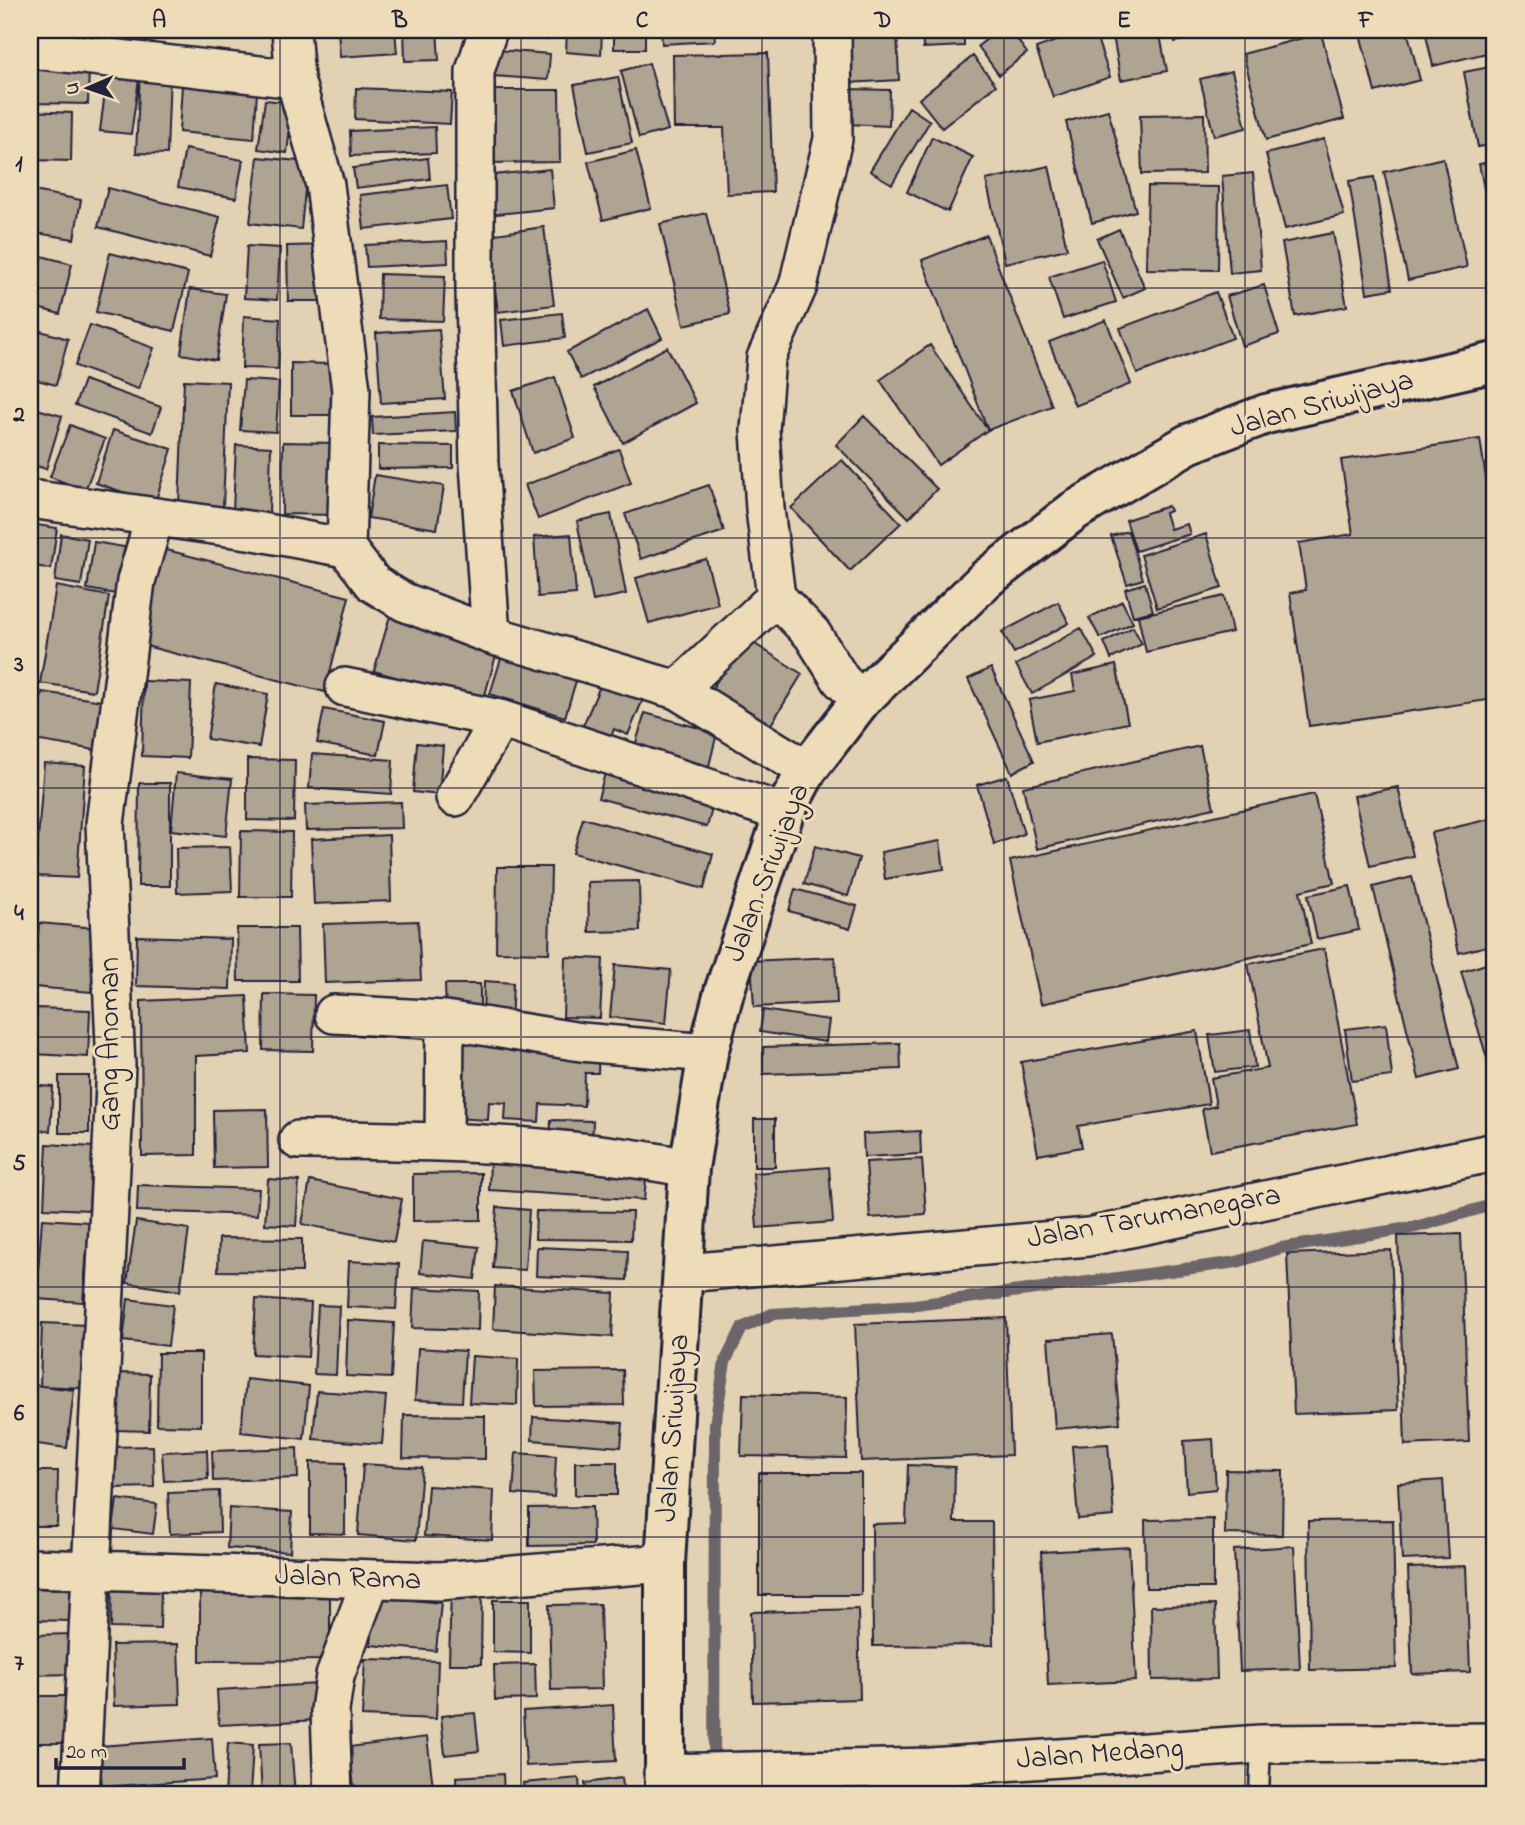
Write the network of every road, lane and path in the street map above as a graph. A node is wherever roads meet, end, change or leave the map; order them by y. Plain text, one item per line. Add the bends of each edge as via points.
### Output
1 (291, 30) edge
2 (488, 30) edge
3 (832, 30) edge
4 (30, 49) edge
5 (295, 79) junction
6 (1495, 362) edge
7 (30, 499) edge
8 (154, 519) junction
9 (345, 548) junction
10 (776, 597) junction
11 (491, 635) junction
12 (345, 687) dead end
13 (677, 690) junction
14 (851, 690) junction
15 (500, 719) junction
16 (807, 770) junction
17 (455, 797) dead end
18 (784, 813) junction
19 (334, 1014) dead end
20 (445, 1020) junction
21 (708, 1053) junction
22 (299, 1140) dead end
23 (444, 1140) junction
24 (1495, 1152) edge
25 (689, 1168) junction
26 (685, 1273) junction
27 (665, 1563) junction
28 (30, 1567) edge
29 (89, 1572) junction
30 (371, 1579) junction
31 (1495, 1742) edge
32 (1261, 1744) junction
33 (932, 1781) edge
34 (664, 1784) edge
35 (79, 1795) edge
36 (333, 1795) edge
37 (1258, 1795) edge

1 - 5 street
2 - 11 street via 475,71 475,290 479,464
3 - 10 street via 833,139 799,286 766,358 760,430
4 - 5 street
5 - 9 street via 325,185 351,390
6 - 14 main road, Jalan Sriwijaya via 1266,414 1188,444 1074,511
7 - 8 street
8 - 9 street
8 - 29 street, Gang Anoman via 136,581 105,824 116,1066
9 - 11 street via 374,584 404,601
10 - 13 street
10 - 14 street via 812,634
11 - 13 street
12 - 15 street
13 - 16 street
14 - 16 main road, Jalan Sriwijaya
15 - 17 street
15 - 18 street
16 - 18 main road, Jalan Sriwijaya
18 - 21 main road, Jalan Sriwijaya
19 - 20 street
20 - 21 street via 581,1042
20 - 23 street
21 - 25 main road, Jalan Sriwijaya
22 - 23 street
23 - 25 street
24 - 26 street, Jalan Tarumanegara via 1088,1237
25 - 26 main road, Jalan Sriwijaya
26 - 27 main road, Jalan Sriwijaya
27 - 30 street, Jalan Rama via 439,1581
27 - 34 main road, Jalan Sriwijaya
28 - 29 street, Jalan Rama
29 - 30 street, Jalan Rama
29 - 35 street, Gang Anoman
30 - 36 street via 335,1676 330,1721
31 - 32 street, Jalan Medang
32 - 33 street, Jalan Medang
32 - 37 lane
33 - 34 street, Jalan Medang

